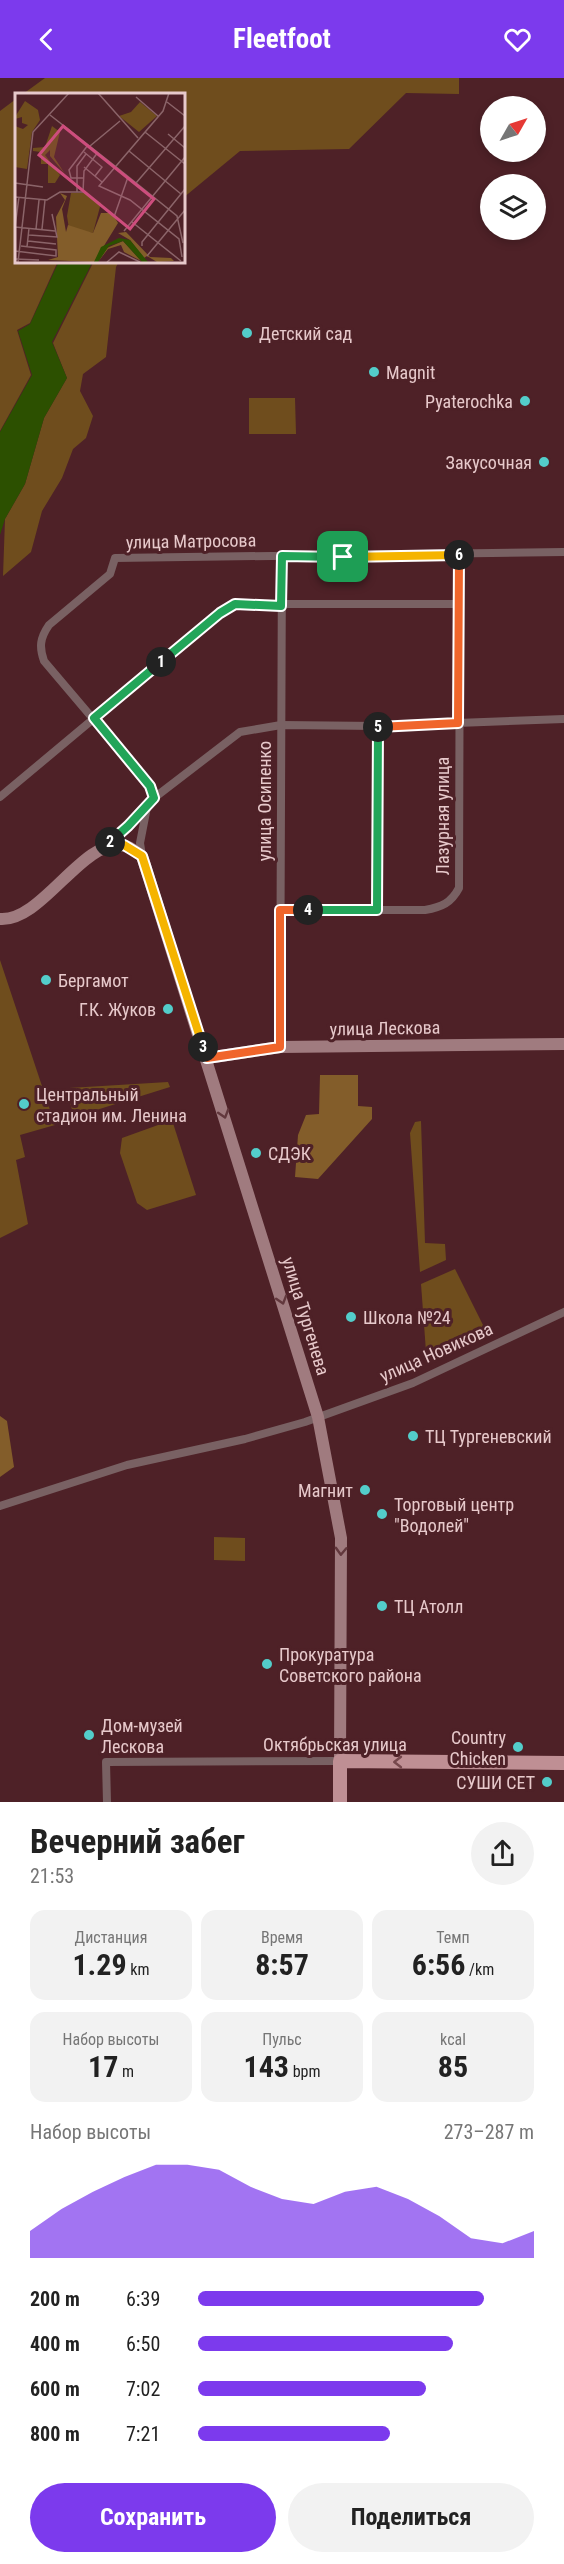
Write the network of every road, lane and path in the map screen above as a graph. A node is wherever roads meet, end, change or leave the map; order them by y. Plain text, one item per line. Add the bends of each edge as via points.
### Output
1 (564, 552) edge
2 (460, 555) junction
3 (282, 556) junction
4 (459, 604) junction
5 (281, 606) junction
6 (94, 718) junction
7 (564, 719) edge
8 (458, 723) junction
9 (281, 725) junction
10 (378, 726) junction
11 (0, 797) edge
12 (154, 798) junction
13 (147, 807) junction
14 (103, 847) junction
15 (142, 856) junction
16 (280, 910) junction
17 (377, 910) junction
18 (0, 919) edge
19 (564, 1044) edge
20 (280, 1047) junction
21 (207, 1058) junction
22 (564, 1312) edge
23 (318, 1417) junction
24 (0, 1506) edge
25 (340, 1761) junction
26 (564, 1763) edge
27 (106, 1802) edge
28 (340, 1802) edge

1 - 2 street, улица Матросова
2 - 3 street, улица Матросова
2 - 4 street, Лазурная улица
3 - 5 street, улица Осипенко
3 - 6 street, улица Матросова via 115,558 110,574 49,626 40,644 44,661
4 - 5 street
4 - 8 street, Лазурная улица
5 - 6 street via 235,604
5 - 9 street, улица Осипенко
6 - 11 street
6 - 12 street via 150,786
7 - 8 street
8 - 10 street
8 - 17 street, Лазурная улица via 459,888 454,899 436,908
9 - 10 street
9 - 12 street via 240,732
9 - 16 street, улица Осипенко
10 - 17 street
12 - 13 street
13 - 14 street
13 - 15 street via 140,843
14 - 15 main road via 124,845
14 - 18 main road via 19,916
15 - 21 main road, улица Тургенева
16 - 17 street, Лазурная улица
16 - 20 street, улица Осипенко
19 - 20 main road, улица Лескова
20 - 21 main road, улица Лескова
21 -> 23 main road, улица Тургенева
22 - 23 street, улица Новикова via 412,1383
23 - 24 street, улица Новикова via 245,1439 127,1465
23 -> 25 main road, улица Тургенева via 341,1538
26 -> 25 main road, Октябрьская улица
25 - 27 street, Октябрьская улица via 106,1762
25 - 28 main road, улица Тургенева

